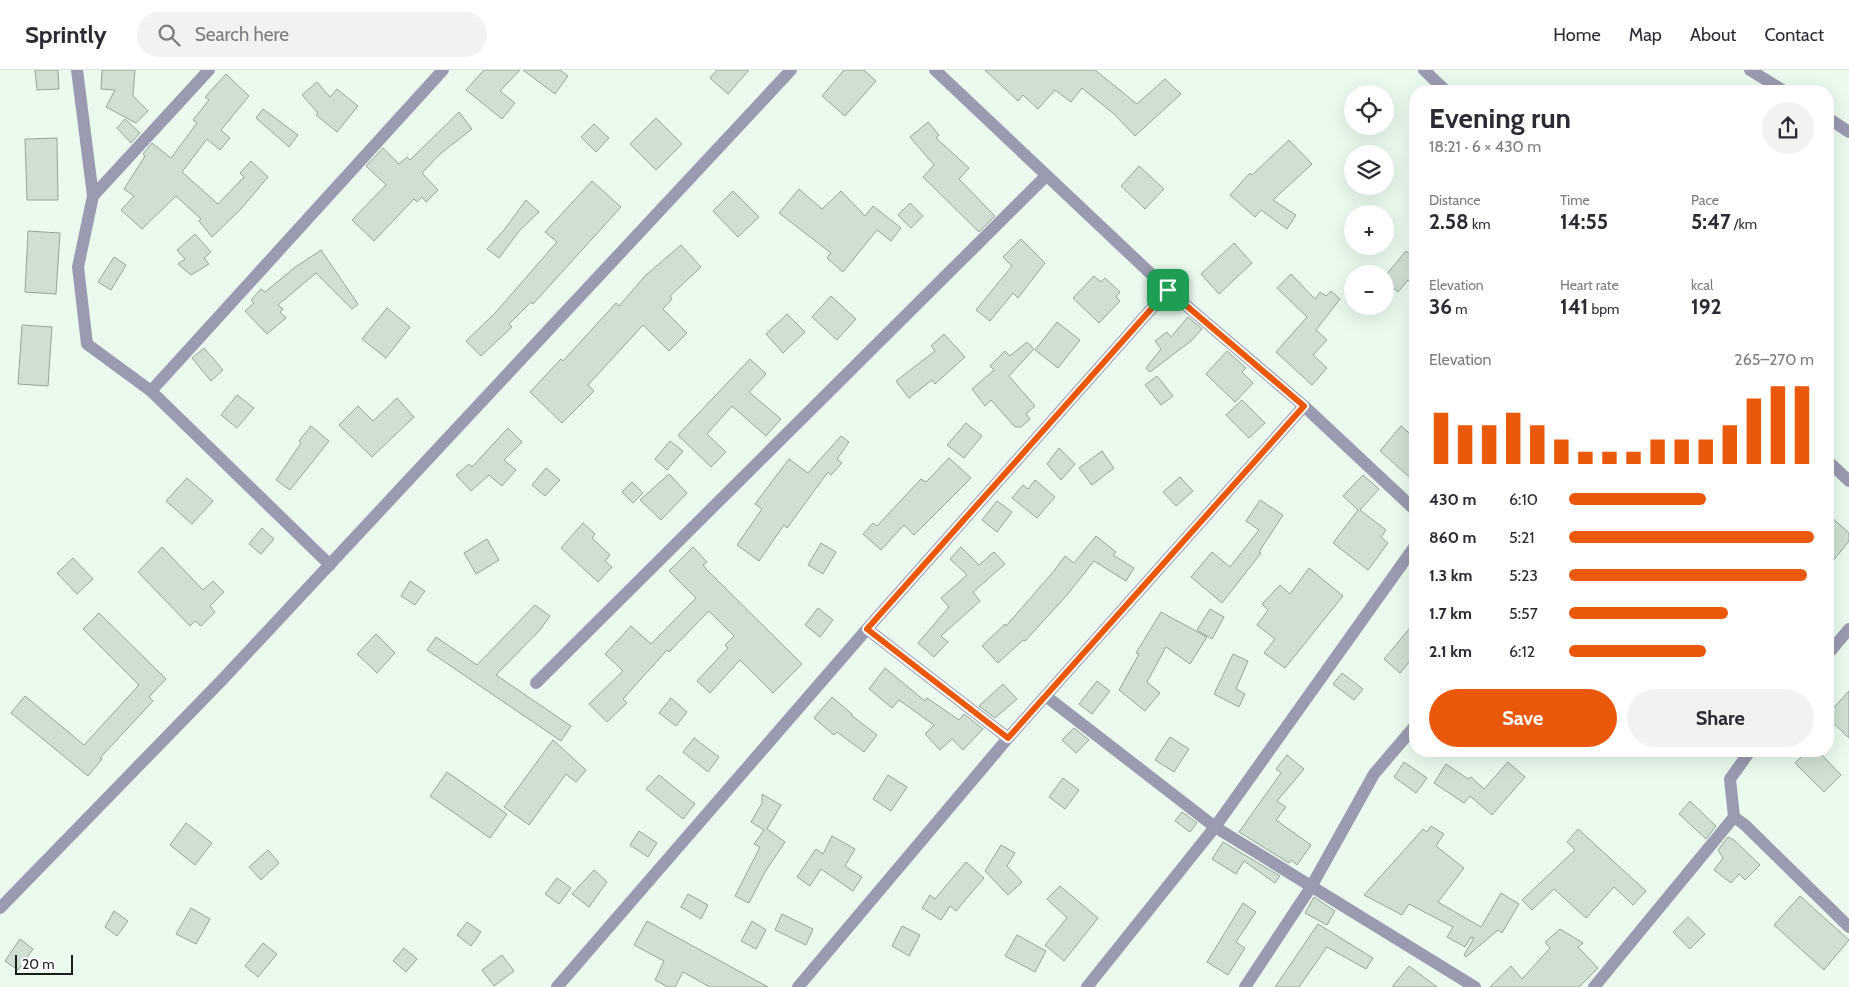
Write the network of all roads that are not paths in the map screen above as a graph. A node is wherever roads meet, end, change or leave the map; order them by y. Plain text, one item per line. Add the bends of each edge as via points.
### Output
1 (77, 70) edge
2 (208, 70) edge
3 (443, 70) edge
4 (791, 70) edge
5 (935, 70) edge
6 (1424, 70) edge
7 (1750, 70) edge
8 (1440, 85) edge
9 (1774, 85) edge
10 (1834, 122) edge
11 (1849, 132) edge
12 (1046, 176) junction
13 (93, 196) junction
14 (1168, 290) junction
15 (151, 390) junction
16 (1304, 406) junction
17 (1834, 467) edge
18 (1849, 481) edge
19 (1409, 504) edge
20 (1409, 554) edge
21 (330, 565) junction
22 (867, 629) junction
23 (1849, 629) edge
24 (1834, 647) edge
25 (536, 683) dead end
26 (1047, 697) junction
27 (1409, 733) edge
28 (1008, 738) junction
29 (1746, 757) edge
30 (1734, 817) junction
31 (1215, 827) junction
32 (1310, 887) junction
33 (0, 908) edge
34 (1849, 927) edge
35 (557, 987) edge
36 (798, 987) edge
37 (1087, 987) edge
38 (1245, 987) edge
39 (1475, 987) edge
40 (1594, 987) edge

1 - 13 street
2 - 13 street
3 - 15 street
4 - 21 street
5 - 12 street
6 - 8 street
7 - 9 street
10 - 11 street
12 - 14 street
12 - 25 street
13 - 15 street via 78,267 87,344
14 - 16 street
14 - 22 street
15 - 21 street
16 - 19 street
16 - 26 street
17 - 18 street
20 - 31 street
21 - 33 street
22 - 28 street
22 - 35 street
23 - 24 street
26 - 28 street
26 - 31 street
27 - 32 street via 1374,774
28 - 36 street
29 - 30 street via 1730,779
30 - 34 street
30 - 40 street
31 - 32 street
31 - 37 street
32 - 38 street
32 - 39 street

